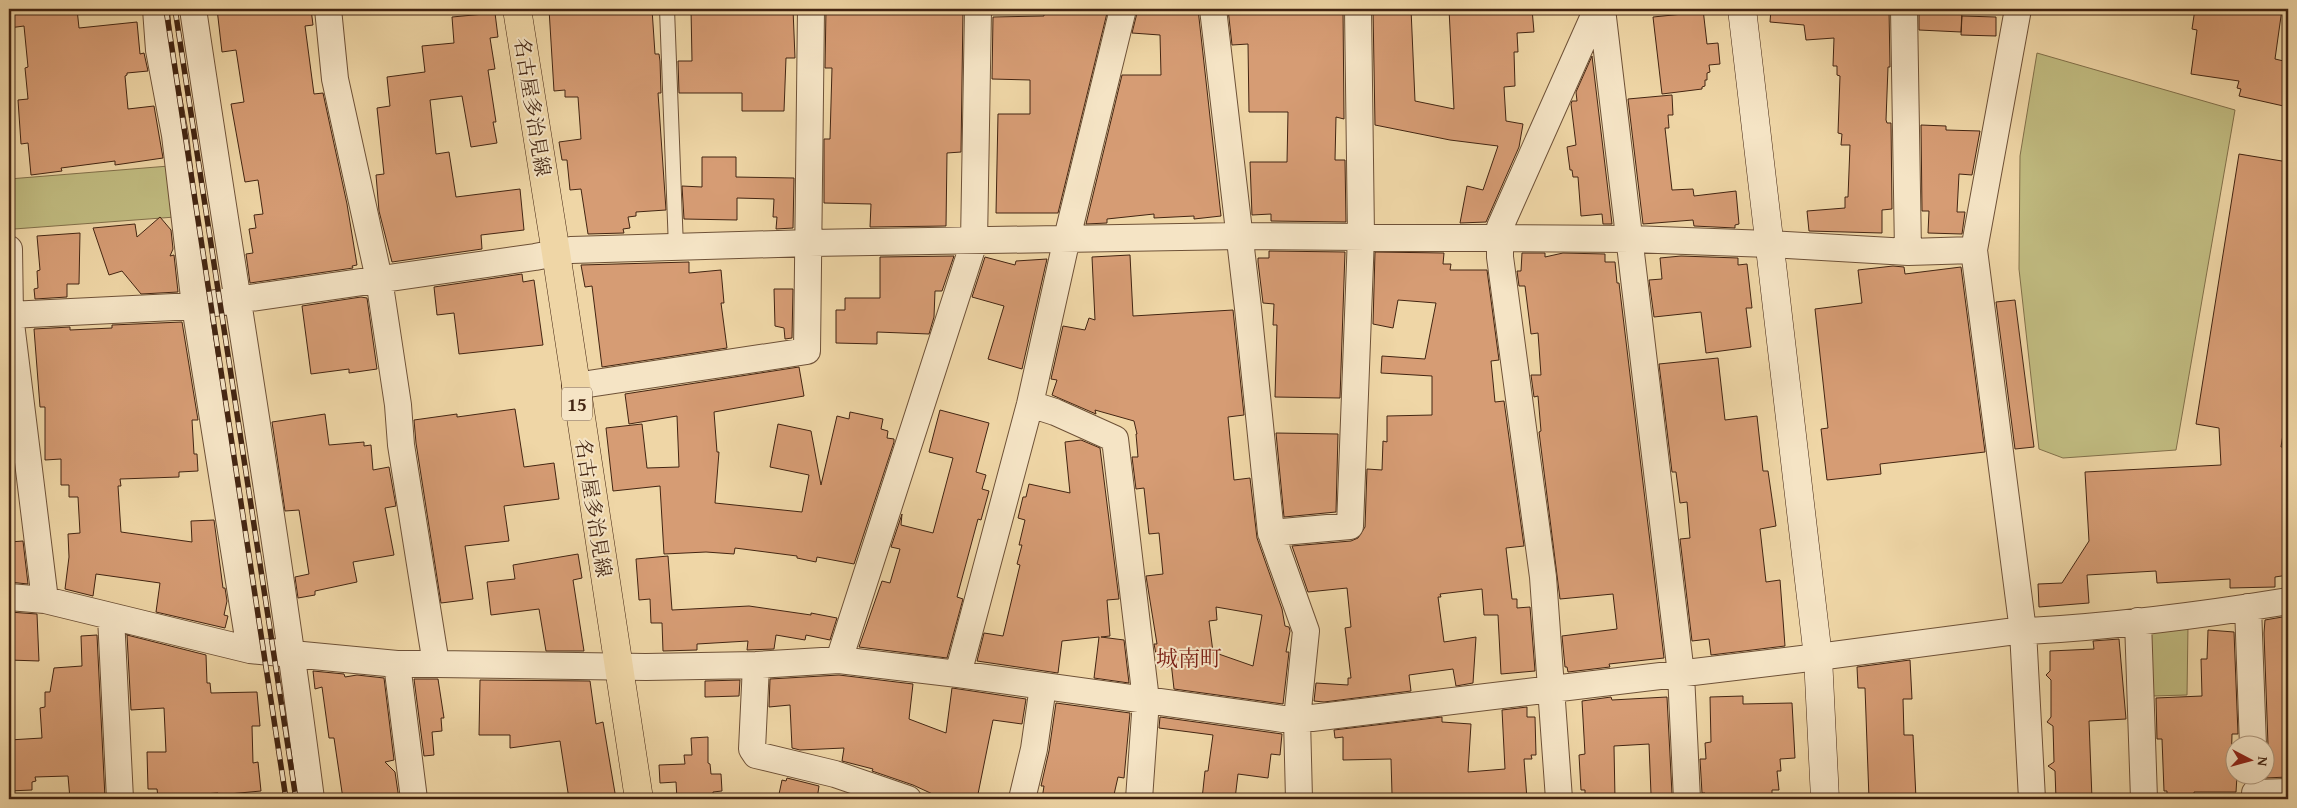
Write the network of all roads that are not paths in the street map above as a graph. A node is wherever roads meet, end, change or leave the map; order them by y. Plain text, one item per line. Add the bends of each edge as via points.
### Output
1 (156, 9) edge
2 (193, 9) edge
3 (328, 9) edge
4 (517, 9) edge
5 (667, 9) edge
6 (811, 9) edge
7 (978, 9) edge
8 (1123, 9) edge
9 (1213, 9) edge
10 (1358, 9) edge
11 (1597, 9) edge
12 (1602, 9) edge
13 (1742, 9) edge
14 (1904, 9) edge
15 (2018, 9) edge
16 (1240, 236) junction
17 (1362, 236) junction
18 (1067, 238) junction
19 (1631, 239) junction
20 (1500, 240) junction
21 (974, 242) junction
22 (810, 243) junction
23 (1769, 244) junction
24 (676, 248) junction
25 (9, 249) edge
26 (1974, 250) junction
27 (1908, 252) junction
28 (556, 253) junction
29 (379, 279) junction
30 (237, 300) junction
31 (195, 306) junction
32 (10, 315) edge
33 (575, 386) junction
34 (1030, 404) junction
35 (1271, 533) junction
36 (9, 597) edge
37 (45, 600) junction
38 (2288, 600) edge
39 (2248, 607) junction
40 (112, 617) junction
41 (2138, 621) junction
42 (2023, 631) junction
43 (250, 650) junction
44 (292, 654) junction
45 (1818, 657) junction
46 (839, 660) junction
47 (397, 664) junction
48 (436, 664) junction
49 (756, 665) junction
50 (619, 667) junction
51 (958, 674) junction
52 (1681, 674) junction
53 (1043, 686) junction
54 (1552, 689) junction
55 (1146, 700) junction
56 (1297, 719) junction
57 (2253, 736) edge
58 (2255, 789) edge
59 (2288, 792) edge
60 (120, 799) edge
61 (311, 799) edge
62 (414, 799) edge
63 (638, 799) edge
64 (908, 799) edge
65 (1022, 799) edge
66 (1140, 799) edge
67 (1299, 799) edge
68 (1559, 799) edge
69 (1687, 799) edge
70 (1825, 799) edge
71 (2032, 799) edge
72 (2144, 799) edge

1 - 31 street
2 - 30 street
3 - 29 street via 335,79
4 - 28 main road, 名古屋多治見線 / 15
5 - 24 lane
6 - 22 street
7 - 21 street
8 - 18 street
9 - 16 street
10 - 17 street
11 - 20 street via 1500,227
12 - 19 street
13 - 23 street
14 - 27 street
15 - 26 street
16 - 17 street
16 - 18 street
16 - 35 street
17 - 20 street
17 - 35 street via 1350,526
18 - 21 street
18 - 34 street
19 - 20 street
19 - 23 street
19 - 52 street
20 - 54 street via 1543,577
21 - 22 street
21 - 46 street
22 - 24 street
22 - 33 street via 807,351
23 - 27 street
23 - 45 street
24 - 28 street
25 - 32 street
26 - 27 street
26 - 42 street
28 - 29 street
28 - 33 main road, 名古屋多治見線 / 15
29 - 30 street
29 - 48 street via 401,446
30 - 31 street
30 - 44 street
31 - 32 street
31 - 43 street
32 - 37 street
33 - 50 main road, 名古屋多治見線 / 15
34 - 51 street
34 - 55 street via 1115,440
35 - 56 street via 1306,631
36 - 37 street
37 - 40 street
38 - 39 street
39 - 41 street
39 - 57 street
40 - 43 street
40 - 60 street
41 - 42 street
41 - 72 street
42 - 45 street
42 - 71 street
43 - 44 street
44 - 47 street
44 - 61 street
45 - 52 street
45 - 70 street
46 - 49 street
46 - 51 street
47 - 48 street
47 - 62 street
48 - 50 street
49 - 50 street
49 - 64 street via 752,749 756,755 835,774
50 - 63 main road, 名古屋多治見線 / 15
51 - 53 street
52 - 54 street
52 - 69 street
53 - 55 street
53 - 65 street via 1034,749
54 - 56 street
54 - 68 street
55 - 56 street
55 - 66 street
56 - 67 street
58 - 59 street

